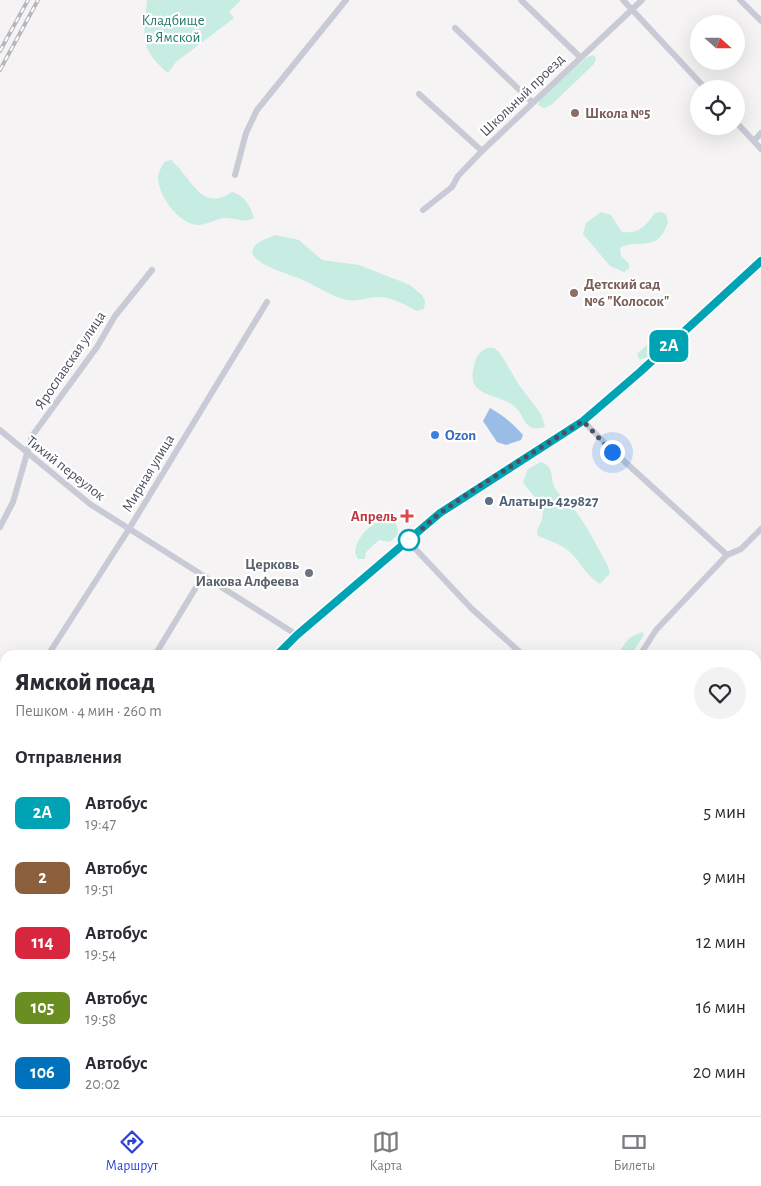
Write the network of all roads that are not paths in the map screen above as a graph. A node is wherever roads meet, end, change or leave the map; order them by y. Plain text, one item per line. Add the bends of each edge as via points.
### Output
1 (346, 0) edge
2 (521, 0) edge
3 (623, 0) edge
4 (642, 0) edge
5 (740, 0) edge
6 (632, 9) junction
7 (761, 20) edge
8 (456, 28) dead end
9 (580, 57) junction
10 (698, 80) edge
11 (419, 94) dead end
12 (532, 102) junction
13 (745, 132) edge
14 (761, 133) edge
15 (754, 141) junction
16 (761, 149) edge
17 (482, 151) junction
18 (235, 175) dead end
19 (423, 210) dead end
20 (761, 261) edge
21 (152, 270) dead end
22 (267, 302) dead end
23 (583, 421) junction
24 (0, 430) edge
25 (28, 455) junction
26 (0, 526) edge
27 (129, 529) junction
28 (761, 529) edge
29 (408, 541) junction
30 (727, 555) junction
31 (203, 576) junction
32 (297, 635) junction
33 (51, 650) edge
34 (158, 650) edge
35 (282, 650) edge
36 (517, 650) edge
37 (643, 650) edge

1 - 18 street via 257,110 246,133
2 - 9 street
3 - 6 street
4 - 6 street, Школьный проезд
5 - 7 street
6 - 9 street, Школьный проезд
6 - 10 street
8 - 12 street
9 - 12 street, Школьный проезд
11 - 17 street
12 - 17 street, Школьный проезд
13 - 15 street
14 - 15 street
15 - 16 street
17 - 19 street, Школьный проезд via 452,187
20 - 23 main road
21 - 25 street, Ярославская улица via 115,316 97,347 32,436
22 - 27 street, Мирная улица
23 - 29 main road via 440,513
23 - 30 street via 612,452
24 - 25 street, Тихий переулок
25 - 26 street, Ярославская улица via 13,502
25 - 27 street, Тихий переулок via 90,504
27 - 31 street, Тихий переулок
27 - 33 street, Мирная улица
28 - 30 street via 741,549
29 - 32 main road
29 - 36 street via 471,608
30 - 37 street via 656,630
31 - 32 street, Тихий переулок
31 - 34 street
32 - 35 main road

